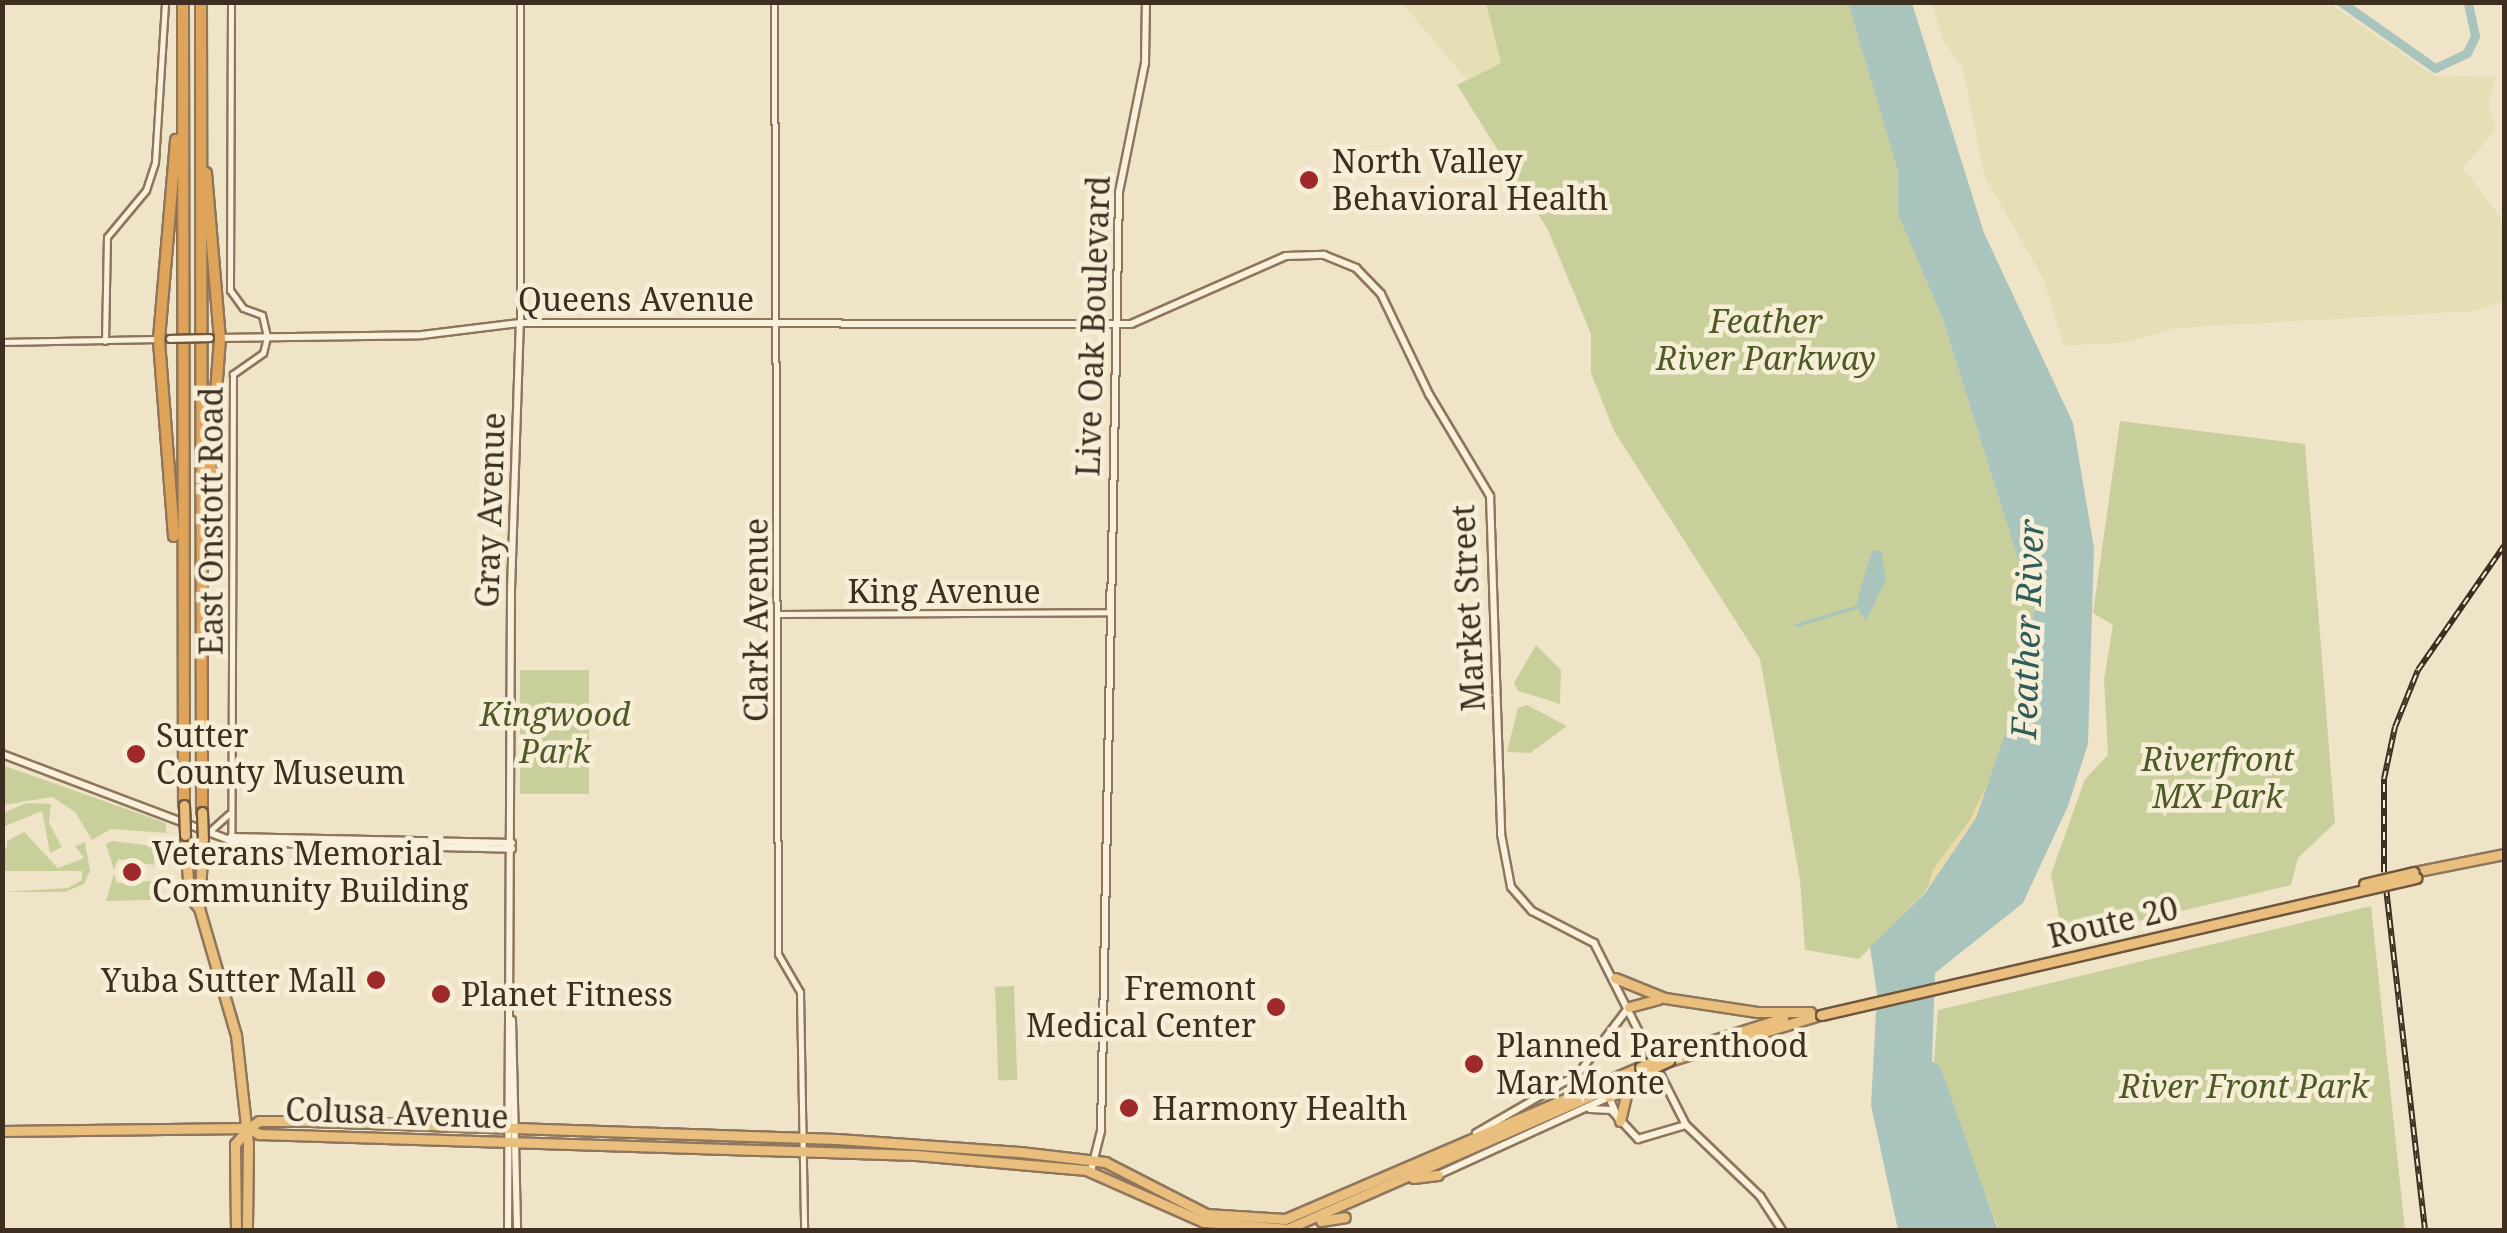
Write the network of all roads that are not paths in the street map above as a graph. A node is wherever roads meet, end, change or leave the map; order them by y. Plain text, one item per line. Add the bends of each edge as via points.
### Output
1 (165, 2) edge
2 (183, 2) edge
3 (200, 2) edge
4 (231, 2) edge
5 (520, 2) edge
6 (774, 2) edge
7 (1146, 2) edge
8 (200, 28) junction
9 (182, 89) junction
10 (1258, 266) joint
11 (520, 323) junction
12 (1116, 323) junction
13 (777, 324) junction
14 (268, 337) junction
15 (215, 338) junction
16 (164, 339) junction
17 (104, 341) junction
18 (2, 342) edge
19 (180, 583) junction
20 (200, 595) junction
21 (1110, 612) junction
22 (779, 614) junction
23 (2, 754) edge
24 (184, 805) joint
25 (232, 807) junction
26 (202, 812) joint
27 (211, 830) junction
28 (231, 837) junction
29 (512, 846) junction
30 (2504, 857) edge
31 (199, 908) junction
32 (1614, 978) junction
33 (1666, 998) junction
34 (1629, 1007) junction
35 (1817, 1012) junction
36 (1669, 1060) junction
37 (1644, 1072) junction
38 (1629, 1086) junction
39 (1609, 1097) junction
40 (1579, 1111) junction
41 (1620, 1121) junction
42 (1686, 1125) junction
43 (512, 1128) junction
44 (244, 1130) junction
45 (2, 1131) edge
46 (800, 1138) junction
47 (512, 1142) junction
48 (1454, 1147) junction
49 (800, 1150) junction
50 (1097, 1160) junction
51 (1091, 1171) junction
52 (1438, 1176) joint
53 (1411, 1178) junction
54 (1158, 1190) junction
55 (1147, 1195) junction
56 (1345, 1216) dead end
57 (1313, 1222) junction
58 (1298, 1225) edge
59 (236, 1230) edge
60 (247, 1230) edge
61 (508, 1230) edge
62 (517, 1230) edge
63 (804, 1230) edge
64 (1782, 1230) edge

1 - 17 street via 155,162 146,190 107,237
2 - 9 highway
3 - 8 highway
4 - 14 street via 230,290 243,308 262,315
5 - 11 street, Gray Avenue
6 - 13 street, Clark Avenue
7 - 12 main road, Live Oak Boulevard via 1145,64 1120,177
8 - 15 highway
8 - 20 highway
9 - 16 highway
9 - 19 highway
10 - 12 main road, Queens Avenue via 1142,322
10 - 32 main road, Market Street via 1314,254 1365,276 1484,478 1493,515 1503,862 1522,902 1583,933
11 - 13 main road, Queens Avenue
11 - 14 main road, Queens Avenue via 422,335
11 - 29 main road, Gray Avenue
12 - 13 main road, Queens Avenue
12 - 21 main road, Live Oak Boulevard
13 - 22 street, Clark Avenue
14 - 15 main road, Queens Avenue
14 - 25 street, East Onstott Road via 264,353 233,374
15 - 16 main road, Queens Avenue, bridge
15 - 20 highway
16 - 17 street, Queens Avenue
16 - 19 highway via 160,420
17 - 18 street, Queens Avenue
19 - 24 highway
20 - 26 highway
21 - 22 street, King Avenue
21 - 50 main road, Live Oak Boulevard
22 - 46 street, Clark Avenue via 778,954 799,987
23 - 27 main road
24 - 31 highway, bridge via 189,896
25 - 27 street
25 - 28 street, East Onstott Road
26 - 31 highway, bridge
27 - 28 main road
28 - 29 main road via 256,844
29 - 43 main road, Gray Avenue
30 - 35 highway, Route 20, bridge
31 - 44 highway via 233,1020
32 - 33 highway
32 - 34 main road
33 - 34 highway
33 - 35 highway via 1756,1012
34 - 42 main road
34 - 48 main road via 1578,1074
35 - 36 highway, Colusa Avenue
35 - 36 highway, Colusa Avenue
36 - 37 highway, Colusa Avenue, bridge
37 - 38 highway
37 - 48 highway, Colusa Avenue
37 - 53 highway, Colusa Avenue
38 - 39 highway
38 - 41 highway
39 - 40 main road
39 - 41 main road
40 - 41 main road via 1606,1108
40 - 52 main road
41 - 42 main road via 1632,1137 1646,1140
42 - 64 main road via 1760,1196
43 - 44 highway, Colusa Avenue via 259,1120
43 - 46 highway, Colusa Avenue
43 - 47 main road, Gray Avenue
44 - 45 highway
44 - 47 highway, Colusa Avenue
44 - 59 highway via 235,1144
44 - 60 highway
46 - 49 street, Clark Avenue
46 - 50 highway, Colusa Avenue
47 - 49 highway, Colusa Avenue
47 - 61 main road, Gray Avenue
47 - 62 main road, Gray Avenue
48 - 58 highway, Colusa Avenue
49 - 51 highway, Colusa Avenue
49 - 63 street, Clark Avenue
50 - 51 main road, Live Oak Boulevard
50 - 54 highway, Colusa Avenue
51 - 55 highway, Colusa Avenue
52 - 53 highway
53 - 57 highway, Colusa Avenue
54 - 55 highway
54 - 58 highway, Colusa Avenue via 1206,1214
55 - 58 highway, Colusa Avenue via 1218,1225
56 - 57 highway
57 - 58 highway, Colusa Avenue

